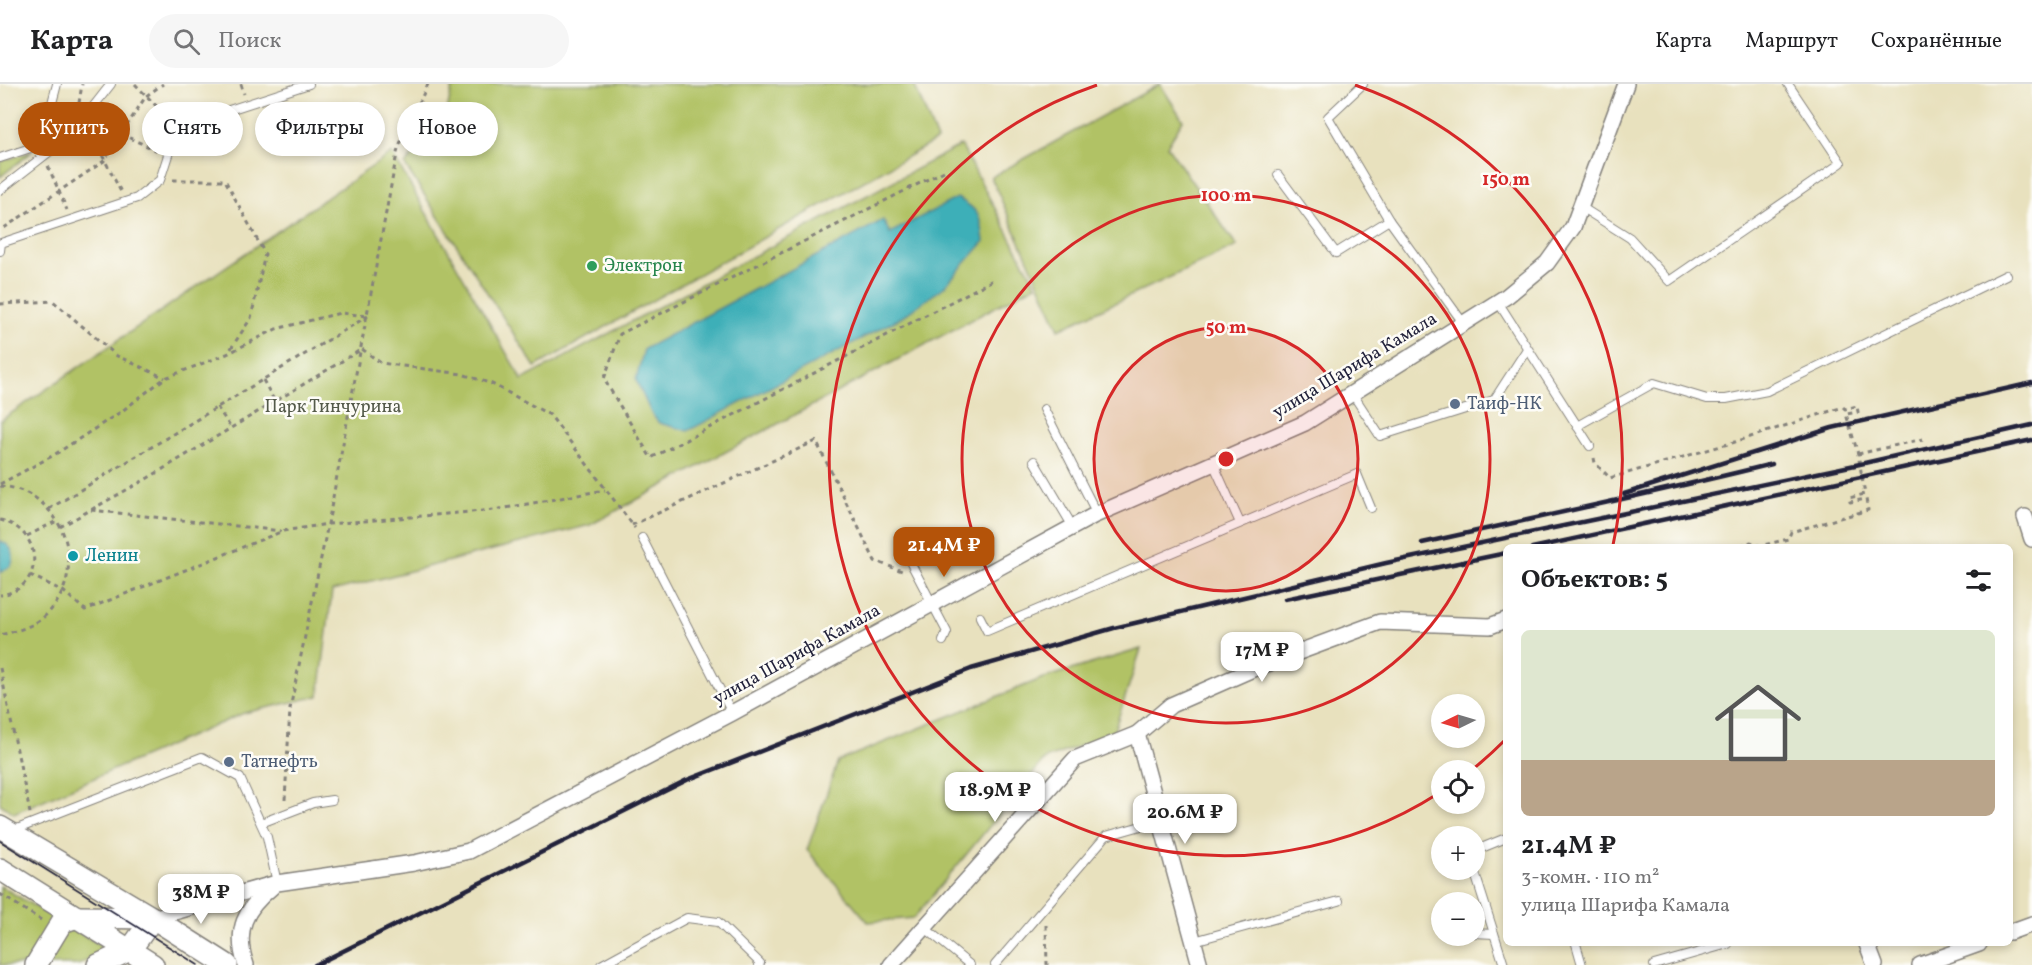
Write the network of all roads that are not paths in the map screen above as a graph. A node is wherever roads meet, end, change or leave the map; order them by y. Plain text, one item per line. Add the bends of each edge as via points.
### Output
1 (57, 84) edge
2 (111, 84) edge
3 (309, 84) edge
4 (1363, 84) edge
5 (1626, 84) edge
6 (1788, 84) edge
7 (52, 102) edge
8 (97, 102) edge
9 (18, 152) edge
10 (43, 156) edge
11 (0, 158) edge
12 (1278, 175) dead end
13 (0, 190) edge
14 (1581, 207) junction
15 (1389, 220) junction
16 (0, 243) edge
17 (0, 251) edge
18 (2006, 276) dead end
19 (1498, 302) junction
20 (1464, 324) junction
21 (1527, 349) junction
22 (1352, 393) junction
23 (1044, 409) dead end
24 (1577, 426) junction
25 (1590, 446) road end
26 (1035, 461) dead end
27 (1213, 463) junction
28 (1371, 508) dead end
29 (1097, 514) junction
30 (2025, 517) dead end
31 (1240, 523) junction
32 (1073, 527) junction
33 (642, 538) road end
34 (2032, 539) edge
35 (905, 552) dead end
36 (933, 603) junction
37 (980, 617) dead end
38 (1503, 621) edge
39 (943, 641) dead end
40 (732, 713) junction
41 (1137, 734) junction
42 (332, 800) dead end
43 (1162, 820) junction
44 (261, 823) junction
45 (4, 830) edge
46 (1503, 839) edge
47 (1485, 847) edge
48 (0, 869) edge
49 (1477, 880) edge
50 (277, 883) junction
51 (1339, 901) dead end
52 (77, 917) junction
53 (153, 918) junction
54 (2032, 924) edge
55 (924, 927) junction
56 (2013, 931) edge
57 (1485, 934) edge
58 (1494, 934) junction
59 (1194, 941) junction
60 (1577, 946) edge
61 (1721, 946) edge
62 (1868, 946) edge
63 (1975, 946) edge
64 (130, 950) junction
65 (1939, 962) edge
66 (36, 965) edge
67 (98, 965) edge
68 (153, 965) edge
69 (227, 965) edge
70 (246, 965) edge
71 (601, 965) edge
72 (759, 965) edge
73 (891, 965) edge
74 (970, 965) edge
75 (995, 965) edge
76 (1200, 965) edge
77 (1504, 965) edge
78 (1582, 965) edge
79 (1654, 965) edge
80 (1875, 965) edge
81 (1920, 965) edge

1 - 7 lane
2 - 8 lane
3 - 16 lane via 177,127 160,180 137,198
4 - 15 lane via 1328,117
5 - 14 street, улица Шарифа Камала
6 - 14 lane via 1841,163 1669,281 1630,238
9 - 11 lane
10 - 13 lane
12 - 15 lane via 1336,253
14 - 19 street, улица Шарифа Камала via 1573,227 1547,263
15 - 20 lane
16 - 17 lane
18 - 24 lane via 1767,391 1707,399 1654,383
19 - 20 street, улица Шарифа Камала
19 - 21 lane
20 - 22 street, улица Шарифа Камала
21 - 22 lane via 1494,400 1380,436
21 - 24 lane
22 - 27 street, улица Шарифа Камала via 1305,423
23 - 29 lane
24 - 25 lane
26 - 32 lane
27 - 29 street, улица Шарифа Камала
27 - 31 lane
28 - 31 lane via 1357,474
29 - 32 street, улица Шарифа Камала
30 - 34 street
31 - 37 lane via 987,631
32 - 36 street, улица Шарифа Камала
33 - 40 lane
35 - 36 lane
36 - 39 lane via 947,632
36 - 40 street, улица Шарифа Камала
38 - 41 street via 1490,626 1380,622 1253,669 1171,705
40 - 50 street, улица Шарифа Камала via 469,851
41 - 43 street
41 - 55 street via 1075,759
42 - 44 lane via 313,803
43 - 59 street
43 - 75 lane via 1106,836
44 - 45 lane via 240,778 202,757
44 - 50 lane
45 - 53 main road
46 - 47 lane
48 - 52 main road
49 - 58 lane
50 - 53 street, улица Шарифа Камала
50 - 70 street via 256,900 242,923 240,948
51 - 59 lane
52 - 53 main road
52 - 64 main road
52 - 66 main road via 62,922
53 - 64 main road
53 - 69 main road
54 - 56 street
55 - 73 street
55 - 74 lane
57 - 58 lane
58 - 77 lane
59 - 76 street
60 - 78 lane
61 - 79 lane
62 - 80 street
63 - 65 street
64 - 67 main road
64 - 68 main road
65 - 81 street
71 - 72 lane via 687,918 718,922

